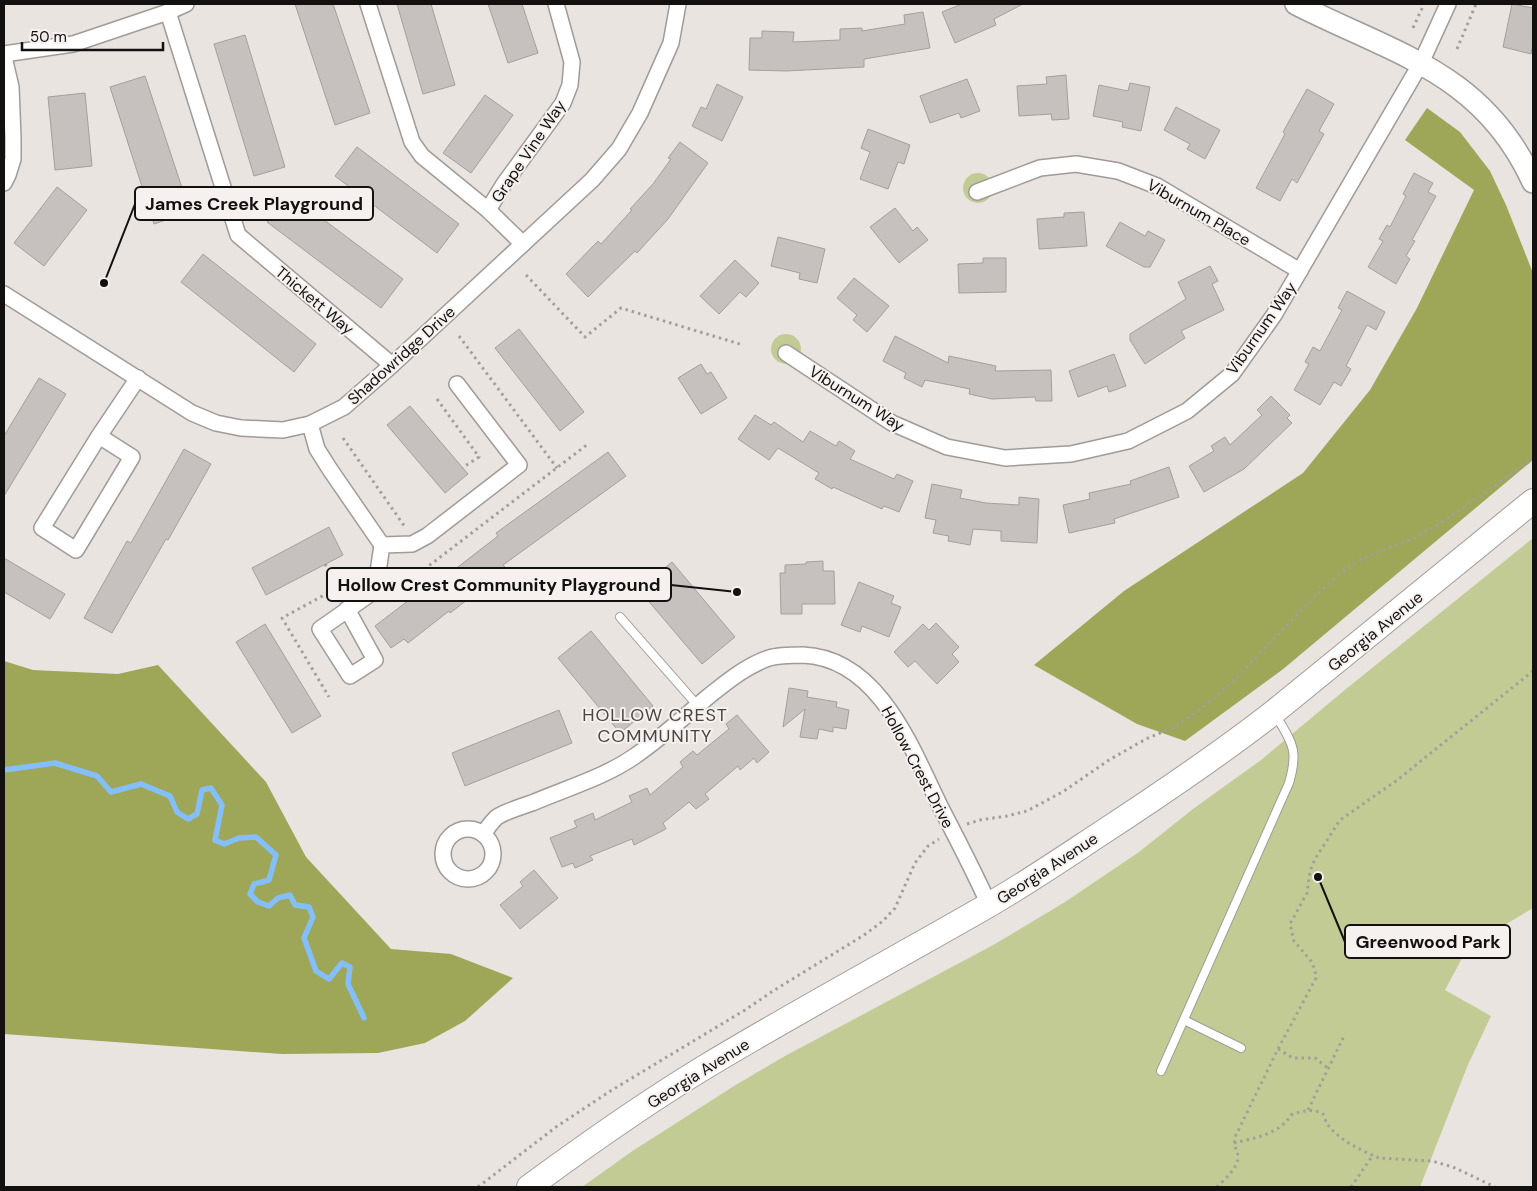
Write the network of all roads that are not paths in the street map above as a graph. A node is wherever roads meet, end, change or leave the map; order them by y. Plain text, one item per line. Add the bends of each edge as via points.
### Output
1 (186, 4) edge
2 (368, 4) edge
3 (556, 4) edge
4 (678, 4) edge
5 (1296, 4) edge
6 (1448, 4) edge
7 (168, 12) junction
8 (4, 55) edge
9 (1421, 62) junction
10 (1533, 182) edge
11 (4, 183) edge
12 (977, 192) dead end
13 (488, 210) junction
14 (522, 244) junction
15 (1300, 271) junction
16 (4, 294) edge
17 (786, 353) dead end
18 (392, 365) junction
19 (138, 378) junction
20 (457, 384) dead end
21 (310, 424) junction
22 (99, 436) junction
23 (1533, 502) edge
24 (382, 545) junction
25 (347, 609) dead end
26 (620, 617) dead end
27 (698, 706) junction
28 (1274, 712) junction
29 (483, 834) dead end
30 (989, 905) junction
31 (1184, 1020) junction
32 (1241, 1048) dead end
33 (1161, 1071) dead end
34 (529, 1187) edge

1 - 7 street
2 - 13 street via 412,142 422,156
3 - 13 street, Grape Vine Way via 572,62 570,85 563,103
4 - 14 street, Shadowridge Drive via 671,43 640,113 619,148 592,180
5 - 9 street
6 - 9 street, Viburnum Way
7 - 8 street via 73,44
7 - 18 street, Thickett Way via 238,235
8 - 11 street via 11,87 13,138 13,159
9 - 10 street via 1485,110 1503,130
9 - 15 street, Viburnum Way
12 - 15 street, Viburnum Place via 1040,168 1076,164 1118,171 1157,186
13 - 14 street
14 - 18 street, Shadowridge Drive
15 - 17 street, Viburnum Way via 1274,315 1232,374 1187,411 1128,441 1071,454 1005,458 947,447 892,423
16 - 19 street, Shadowridge Drive
18 - 21 street, Shadowridge Drive via 344,407
19 - 21 street, Shadowridge Drive via 192,413 216,423 283,430
19 - 22 street
20 - 24 street via 519,465 427,536 412,544
21 - 24 street via 317,449
22 - 22 street via 42,528 76,550 132,457
23 - 28 main road, Georgia Avenue
24 - 25 street via 377,579 370,594
26 - 27 lane
27 - 29 street, Hollow Crest Drive via 627,762 498,817
27 - 30 street, Hollow Crest Drive via 734,676 771,658 814,655 852,671 871,686 897,722
28 - 30 main road, Georgia Avenue via 1196,770
28 - 31 lane via 1295,754 1292,776
30 - 34 main road, Georgia Avenue via 704,1068 622,1120
31 - 32 lane
31 - 33 lane

